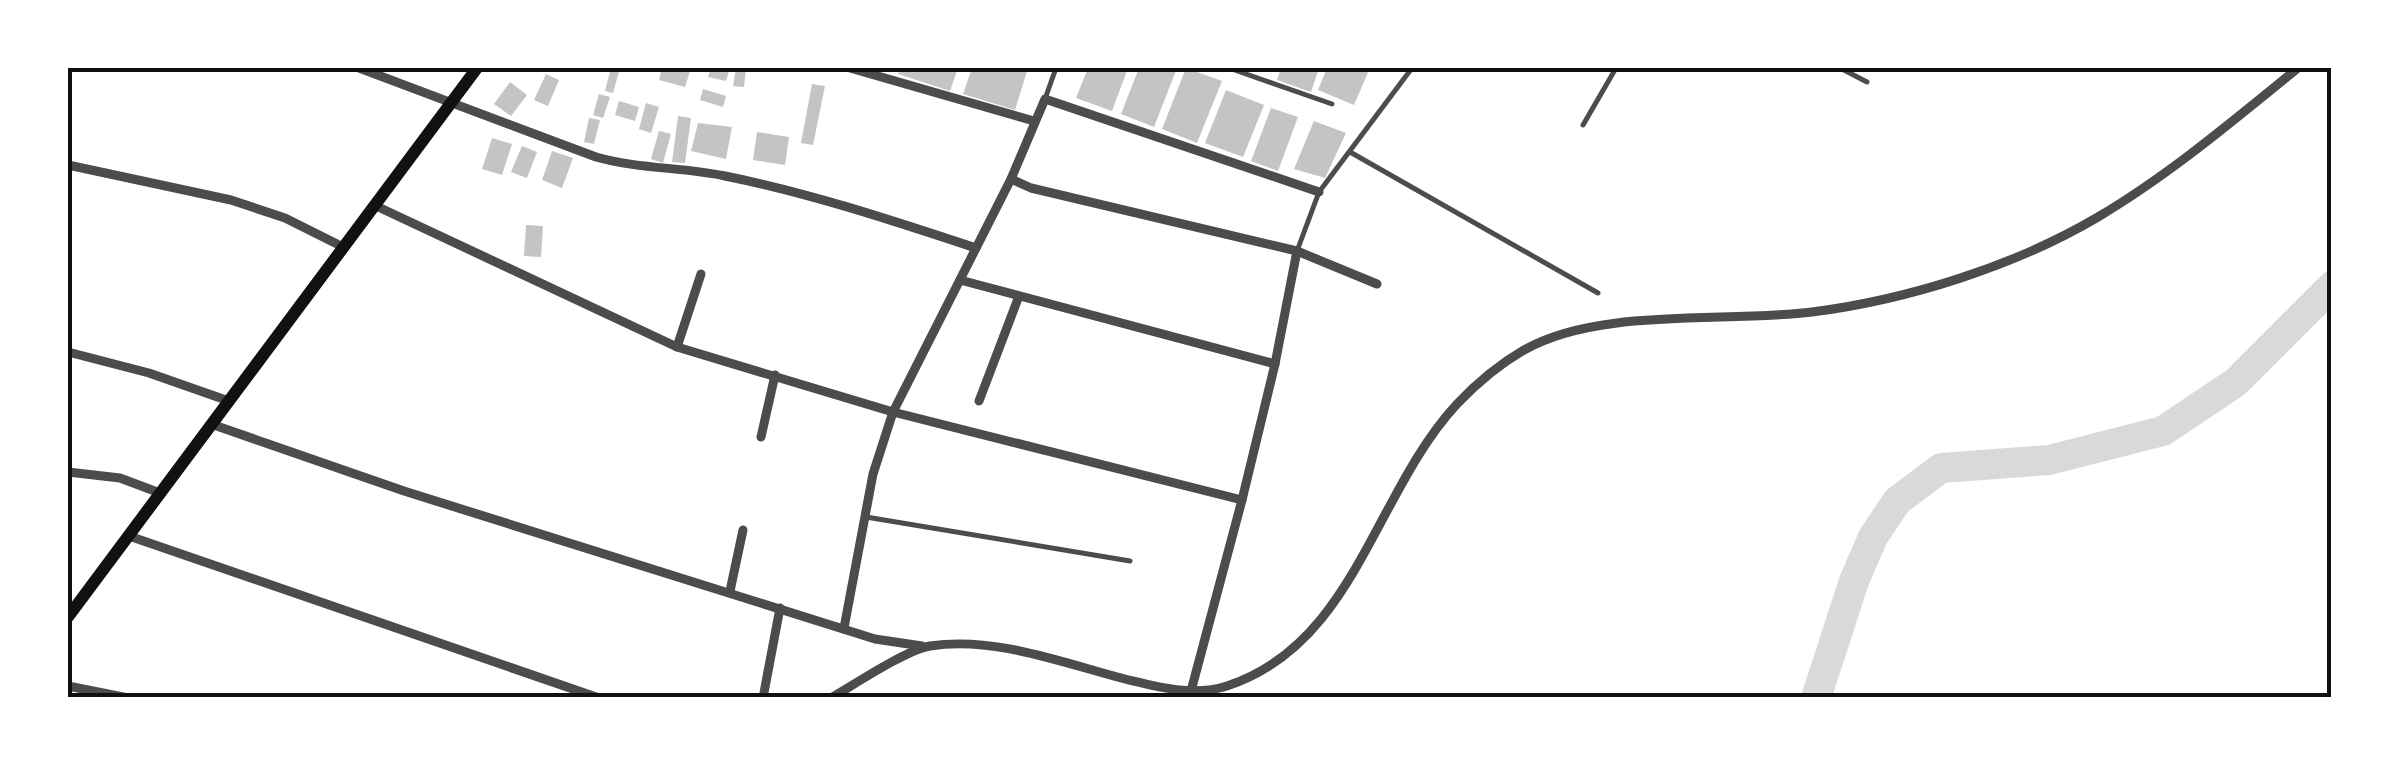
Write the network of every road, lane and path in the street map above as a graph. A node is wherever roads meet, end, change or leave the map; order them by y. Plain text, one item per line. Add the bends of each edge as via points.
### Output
1 (361, 68) edge
2 (477, 68) edge
3 (850, 68) edge
4 (1056, 68) edge
5 (1229, 68) edge
6 (1412, 68) edge
7 (1616, 68) edge
8 (1840, 68) edge
9 (2298, 68) edge
10 (1868, 82) dead end
11 (1044, 99) junction
12 (451, 103) junction
13 (1332, 104) dead end
14 (1034, 121) junction
15 (1583, 125) dead end
16 (1350, 152) junction
17 (68, 165) edge
18 (1011, 178) junction
19 (1319, 192) junction
20 (374, 205) junction
21 (341, 246) junction
22 (976, 248) junction
23 (1297, 251) junction
24 (700, 274) dead end
25 (960, 280) junction
26 (1377, 284) dead end
27 (1598, 293) dead end
28 (1019, 296) junction
29 (677, 347) junction
30 (68, 352) edge
31 (1274, 364) junction
32 (775, 375) junction
33 (226, 400) junction
34 (980, 401) dead end
35 (892, 412) junction
36 (211, 424) junction
37 (761, 437) dead end
38 (68, 472) edge
39 (160, 493) junction
40 (1242, 500) junction
41 (866, 517) junction
42 (743, 530) dead end
43 (129, 536) junction
44 (1130, 560) dead end
45 (730, 591) junction
46 (780, 608) junction
47 (68, 617) edge
48 (844, 628) junction
49 (925, 646) junction
50 (68, 686) edge
51 (1191, 691) junction
52 (128, 698) edge
53 (599, 698) edge
54 (763, 698) edge
55 (831, 698) edge

1 - 12 street
2 - 12 main road
3 - 14 street
4 - 11 lane
5 - 13 lane
6 - 16 lane
7 - 15 lane
8 - 10 lane
9 - 51 street via 2096,218 2000,264 1865,303 1779,316 1602,324 1562,332 1525,350 1473,389 1437,430 1312,631 1244,679
11 - 14 street
11 - 19 street
12 - 20 main road
12 - 22 street via 596,157 729,176
14 - 18 street
16 - 19 lane
16 - 27 lane
17 - 21 street via 231,200
18 - 22 street
18 - 23 street
19 - 23 lane
20 - 21 main road
20 - 29 street
21 - 33 main road
22 - 25 street
23 - 26 street
23 - 31 street
24 - 29 street
25 - 28 street
25 - 35 street
28 - 31 street
28 - 34 street
29 - 32 street
30 - 33 street
31 - 40 street
32 - 35 street
32 - 37 street
33 - 36 main road
35 - 40 street
35 - 41 street
36 - 39 main road
36 - 45 street
38 - 39 street via 120,478
39 - 43 main road
40 - 51 street
41 - 44 lane
41 - 48 street
42 - 45 street
43 - 47 main road
43 - 53 street
45 - 46 street
46 - 48 street
46 - 54 street
48 - 49 street
49 - 51 street via 1005,648
49 - 55 street
50 - 52 street

